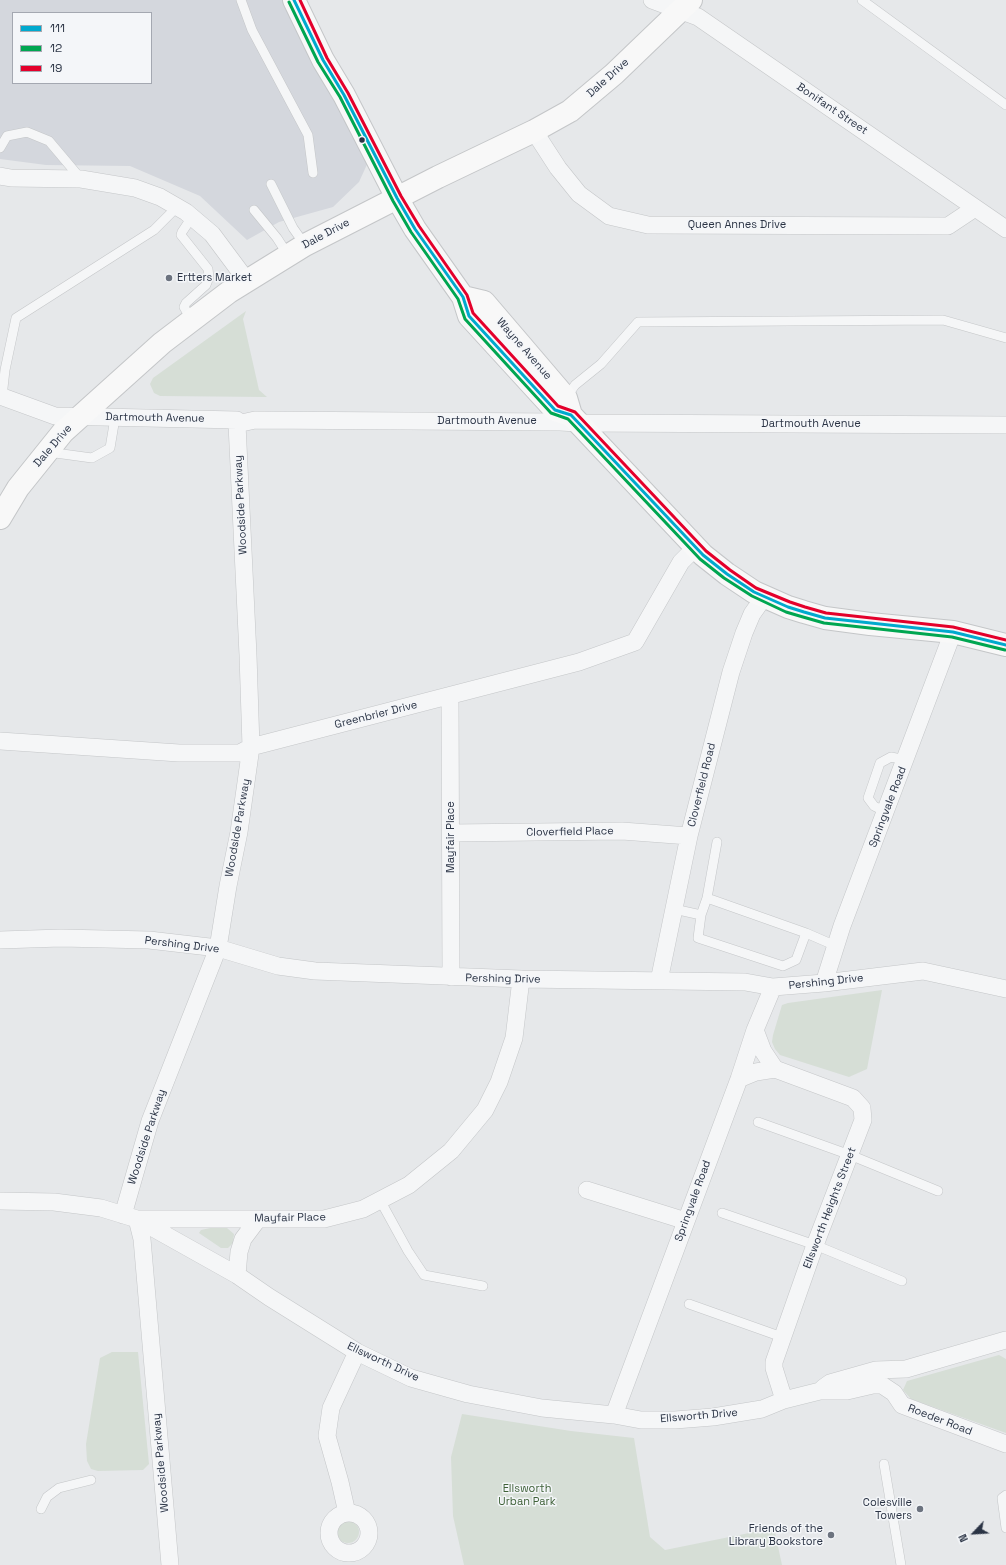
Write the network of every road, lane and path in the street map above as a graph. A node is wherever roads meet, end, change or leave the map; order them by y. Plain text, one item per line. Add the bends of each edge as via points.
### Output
1 (241, 0) edge
2 (294, 0) edge
3 (652, 0) edge
4 (862, 0) edge
5 (686, 6) edge
6 (1006, 105) edge
7 (534, 132) junction
8 (0, 148) edge
9 (313, 173) dead end
10 (0, 176) edge
11 (81, 179) junction
12 (271, 184) dead end
13 (397, 198) junction
14 (177, 207) junction
15 (975, 208) junction
16 (254, 210) dead end
17 (192, 217) junction
18 (1006, 229) edge
19 (296, 250) junction
20 (247, 281) junction
21 (192, 320) junction
22 (1006, 338) edge
23 (1, 397) edge
24 (572, 412) junction
25 (80, 417) junction
26 (115, 418) junction
27 (237, 424) junction
28 (1006, 425) edge
29 (46, 452) junction
30 (0, 518) edge
31 (695, 548) junction
32 (764, 597) junction
33 (953, 632) junction
34 (1006, 645) edge
35 (450, 696) junction
36 (0, 741) edge
37 (251, 747) junction
38 (906, 760) junction
39 (886, 812) junction
40 (451, 833) junction
41 (689, 836) junction
42 (718, 842) dead end
43 (707, 898) junction
44 (674, 910) junction
45 (701, 916) junction
46 (806, 933) junction
47 (0, 940) edge
48 (836, 946) junction
49 (218, 948) junction
50 (451, 977) junction
51 (521, 979) junction
52 (659, 981) junction
53 (824, 983) junction
54 (773, 987) junction
55 (1006, 989) edge
56 (755, 1030) junction
57 (775, 1069) junction
58 (738, 1079) junction
59 (758, 1122) dead end
60 (850, 1154) junction
61 (587, 1190) dead end
62 (938, 1191) dead end
63 (380, 1200) junction
64 (0, 1201) edge
65 (722, 1213) dead end
66 (130, 1216) junction
67 (258, 1219) junction
68 (686, 1221) junction
69 (815, 1245) junction
70 (237, 1275) junction
71 (902, 1281) dead end
72 (483, 1286) dead end
73 (689, 1304) dead end
74 (782, 1337) junction
75 (1006, 1340) edge
76 (357, 1352) junction
77 (882, 1385) joint
78 (820, 1391) junction
79 (784, 1400) junction
80 (614, 1415) junction
81 (1006, 1444) edge
82 (884, 1464) dead end
83 (91, 1480) dead end
84 (1006, 1495) edge
85 (41, 1509) dead end
86 (347, 1513) dead end
87 (1006, 1528) edge
88 (170, 1565) edge
89 (901, 1565) edge

1 - 9 lane via 252,30 308,135
2 - 13 street, Wayne Avenue
3 - 5 street, Bonifant Street
4 - 6 lane
5 - 7 street, Dale Drive via 614,74 570,111
5 - 15 street, Bonifant Street via 698,17
7 - 13 street, Dale Drive
7 - 15 street, Queen Annes Drive via 579,194 609,216 648,225 948,226
8 - 11 lane via 7,136 27,132 49,141
10 - 11 street
11 - 14 street via 135,188 160,197
12 - 19 lane via 293,228
13 - 19 street, Dale Drive
13 - 24 street, Wayne Avenue via 415,229 463,298 470,316 555,410
14 - 17 street
14 - 23 lane via 154,230 16,318
15 - 18 street, Bonifant Street
16 - 19 lane via 277,238
17 - 20 street via 212,234
17 - 21 lane via 181,235 208,269 209,277 206,284 184,308
19 - 20 street, Dale Drive
20 - 21 street, Dale Drive
21 - 25 street, Dale Drive via 162,343
22 - 24 lane via 943,320 638,322 601,364 575,385
23 - 25 street, Dartmouth Avenue via 55,416
24 - 27 street, Dartmouth Avenue via 560,422 255,420
24 - 28 street, Dartmouth Avenue
24 - 31 street, Wayne Avenue
25 - 26 street, Dartmouth Avenue
25 - 29 street, Dale Drive
26 - 27 street, Dartmouth Avenue via 237,420
26 - 29 lane via 110,448 92,458
27 - 37 street, Woodside Parkway
29 - 30 street, Dale Drive via 18,488
31 - 32 street, Wayne Avenue via 727,574
31 - 35 street, Greenbrier Drive via 681,562 635,642 579,662
32 - 33 street, Wayne Avenue via 825,618
32 - 41 street, Cloverfield Road via 746,626 731,672
33 - 34 street, Wayne Avenue
33 - 38 street, Springvale Road
35 - 37 street, Greenbrier Drive
35 - 40 street, Mayfair Place
36 - 37 street, Greenbrier Drive via 179,752 240,753
37 - 49 street, Woodside Parkway
38 - 39 street, Springvale Road
38 - 39 lane via 891,757 880,763 868,798 874,806
39 - 48 street, Springvale Road
40 - 41 street, Cloverfield Place via 622,831
40 - 50 street, Mayfair Place
41 - 44 street, Cloverfield Road
42 - 43 lane
43 - 45 lane
43 - 46 lane
44 - 45 lane
44 - 52 street, Cloverfield Road
45 - 46 lane via 698,938 783,966 796,960
46 - 48 lane
47 - 49 street, Pershing Drive via 149,940
48 - 53 street, Springvale Road
49 - 50 street, Pershing Drive via 278,966 315,971
49 - 66 street, Woodside Parkway via 150,1121
50 - 51 street, Pershing Drive
51 - 52 street, Pershing Drive
51 - 63 street, Mayfair Place via 514,1038 499,1082 485,1110 451,1150 409,1185
52 - 54 street, Pershing Drive via 745,982
53 - 54 street, Pershing Drive
53 - 55 street, Pershing Drive via 923,971
54 - 56 street, Springvale Road
56 - 57 street via 763,1051
56 - 58 street, Springvale Road
57 - 58 street, Ellsworth Heights Street via 756,1072
57 - 60 street, Ellsworth Heights Street via 853,1098 862,1108 863,1120
58 - 68 street, Springvale Road
59 - 60 lane
60 - 62 lane
60 - 69 street, Ellsworth Heights Street
61 - 68 street
63 - 67 street, Mayfair Place via 363,1209 324,1219
63 - 72 lane via 424,1275
64 - 66 street, Ellsworth Drive via 54,1202 101,1208
65 - 69 lane
66 - 67 street, Mayfair Place
66 - 70 street, Ellsworth Drive
66 - 88 street, Woodside Parkway via 142,1239
67 - 70 street via 243,1239
68 - 80 street, Springvale Road
69 - 71 lane
69 - 74 street, Ellsworth Heights Street
70 - 76 street, Ellsworth Drive
73 - 74 lane
74 - 79 street, Ellsworth Heights Street via 774,1368
75 - 78 street, Ellsworth Drive via 906,1369 876,1370 830,1383
76 - 80 street, Ellsworth Drive via 411,1378 468,1394 542,1408
76 - 86 street via 331,1408 327,1436
77 - 78 street, Ellsworth Drive via 847,1391
77 - 81 street, Roeder Road via 894,1393 902,1405
78 - 79 street, Ellsworth Drive
79 - 80 street, Ellsworth Drive via 762,1409 713,1417 642,1420
82 - 89 lane
83 - 85 lane via 58,1488 47,1497
84 - 87 lane via 1002,1498

